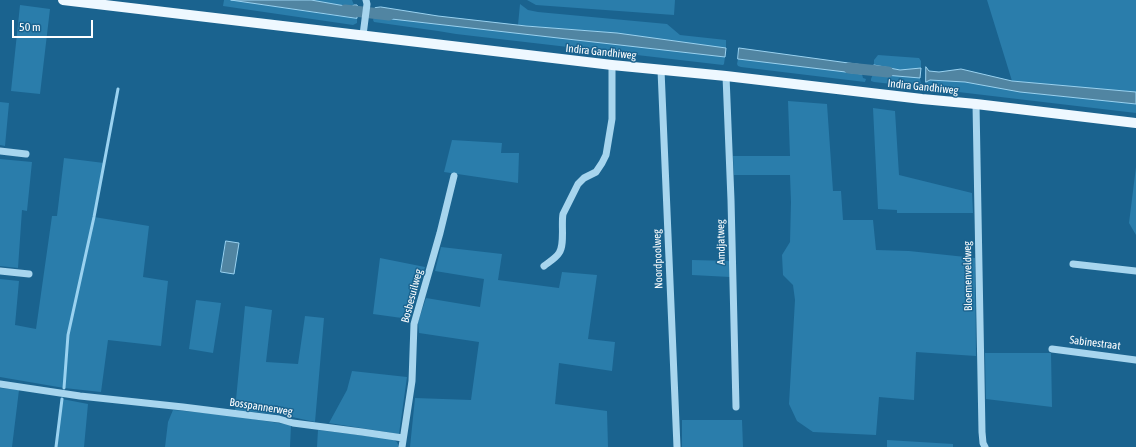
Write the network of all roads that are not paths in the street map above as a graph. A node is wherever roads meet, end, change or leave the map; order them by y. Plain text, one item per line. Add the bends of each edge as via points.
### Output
1 (63, 0) edge
2 (367, 2) edge
3 (363, 36) junction
4 (612, 65) junction
5 (661, 70) junction
6 (726, 76) junction
7 (976, 104) junction
8 (1136, 123) edge
9 (0, 151) edge
10 (26, 154) dead end
11 (454, 176) dead end
12 (1072, 264) dead end
13 (544, 266) dead end
14 (0, 271) edge
15 (1136, 271) edge
16 (29, 274) dead end
17 (1052, 349) dead end
18 (1136, 360) edge
19 (0, 384) edge
20 (736, 407) dead end
21 (403, 438) junction
22 (402, 447) edge
23 (677, 447) edge
24 (985, 447) edge

1 - 3 main road, Indira Gandhiweg
2 - 3 street
3 - 4 main road, Indira Gandhiweg
4 - 5 main road, Indira Gandhiweg
4 - 13 street via 612,119 606,155 596,172 578,184 563,214 560,252
5 - 6 main road, Indira Gandhiweg
5 - 23 street, Noordpoolweg
6 - 7 main road, Indira Gandhiweg
6 - 20 street, Amdjatweg
7 - 8 main road, Indira Gandhiweg
7 - 24 street, Bloemenveldweg via 982,432
9 - 10 street
11 - 21 street, Bosbesuilweg via 414,324 412,382
12 - 15 street
14 - 16 street
17 - 18 street, Sabinestraat
19 - 21 street, Bosspannerweg via 280,419
21 - 22 street, Bosbesuilweg

